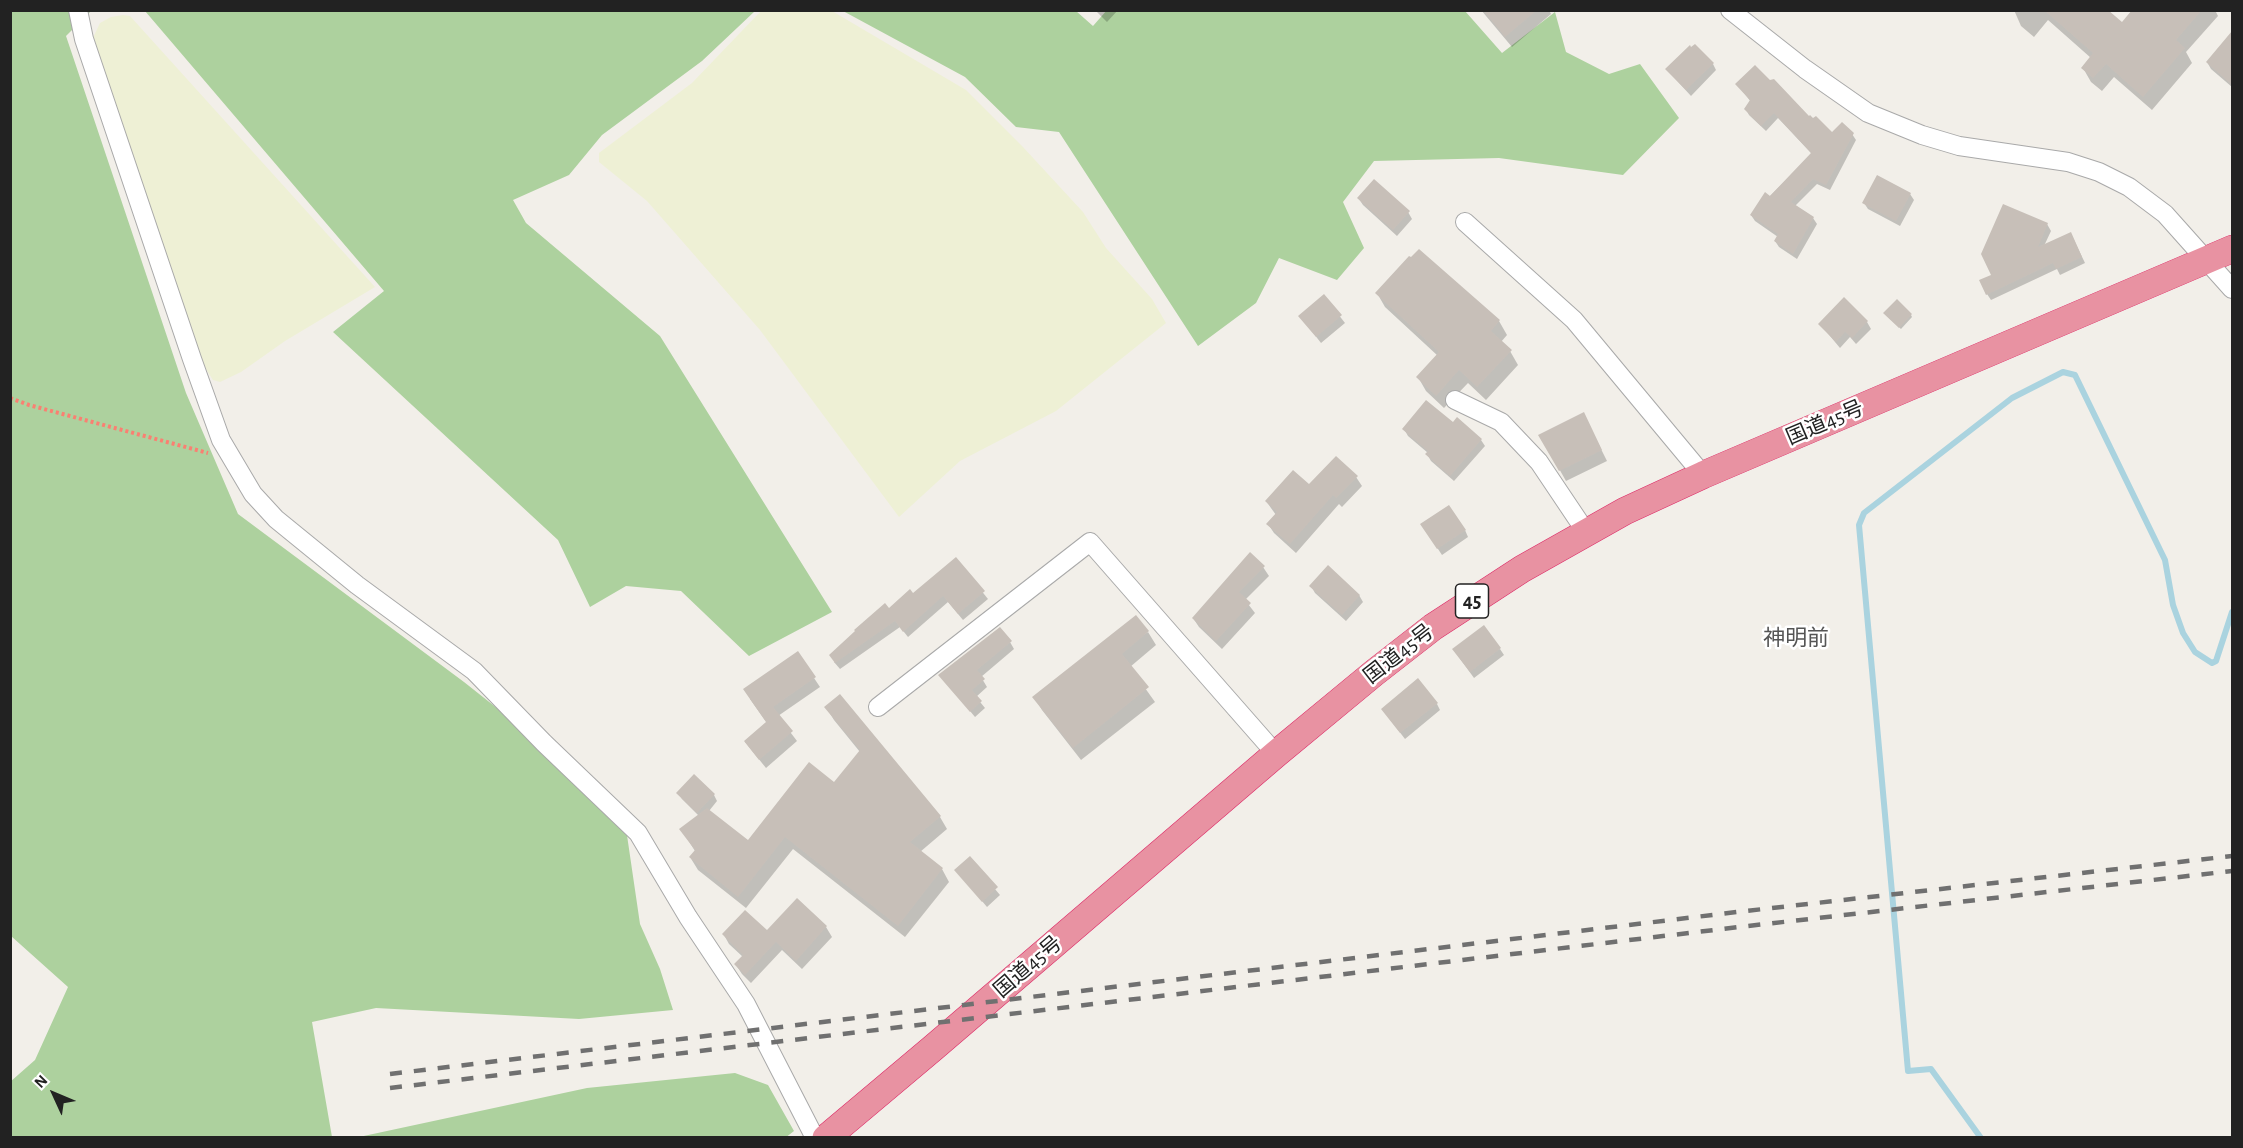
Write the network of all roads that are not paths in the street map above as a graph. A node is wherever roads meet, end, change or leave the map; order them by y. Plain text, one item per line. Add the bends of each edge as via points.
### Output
1 (78, 10) edge
2 (1730, 10) edge
3 (1465, 222) dead end
4 (2232, 249) edge
5 (2206, 259) junction
6 (2232, 289) edge
7 (1455, 400) dead end
8 (1702, 476) junction
9 (1586, 532) junction
10 (878, 707) dead end
11 (1276, 754) junction
12 (815, 1137) edge
13 (826, 1137) edge

1 - 12 street via 84,39 221,440 253,494 276,519 357,585 474,671 638,833 746,1004
2 - 5 street via 1868,113 1959,146 2068,162 2129,187 2166,214
3 - 8 street via 1574,320
4 - 5 highway, 国道45号 / 45
5 - 6 street
5 - 8 highway, 国道45号 / 45
7 - 9 street via 1501,422 1539,462
8 - 9 highway, 国道45号 / 45
9 - 11 highway, 国道45号 / 45 via 1433,627
10 - 11 street via 1090,542
11 - 13 highway, 国道45号 / 45

